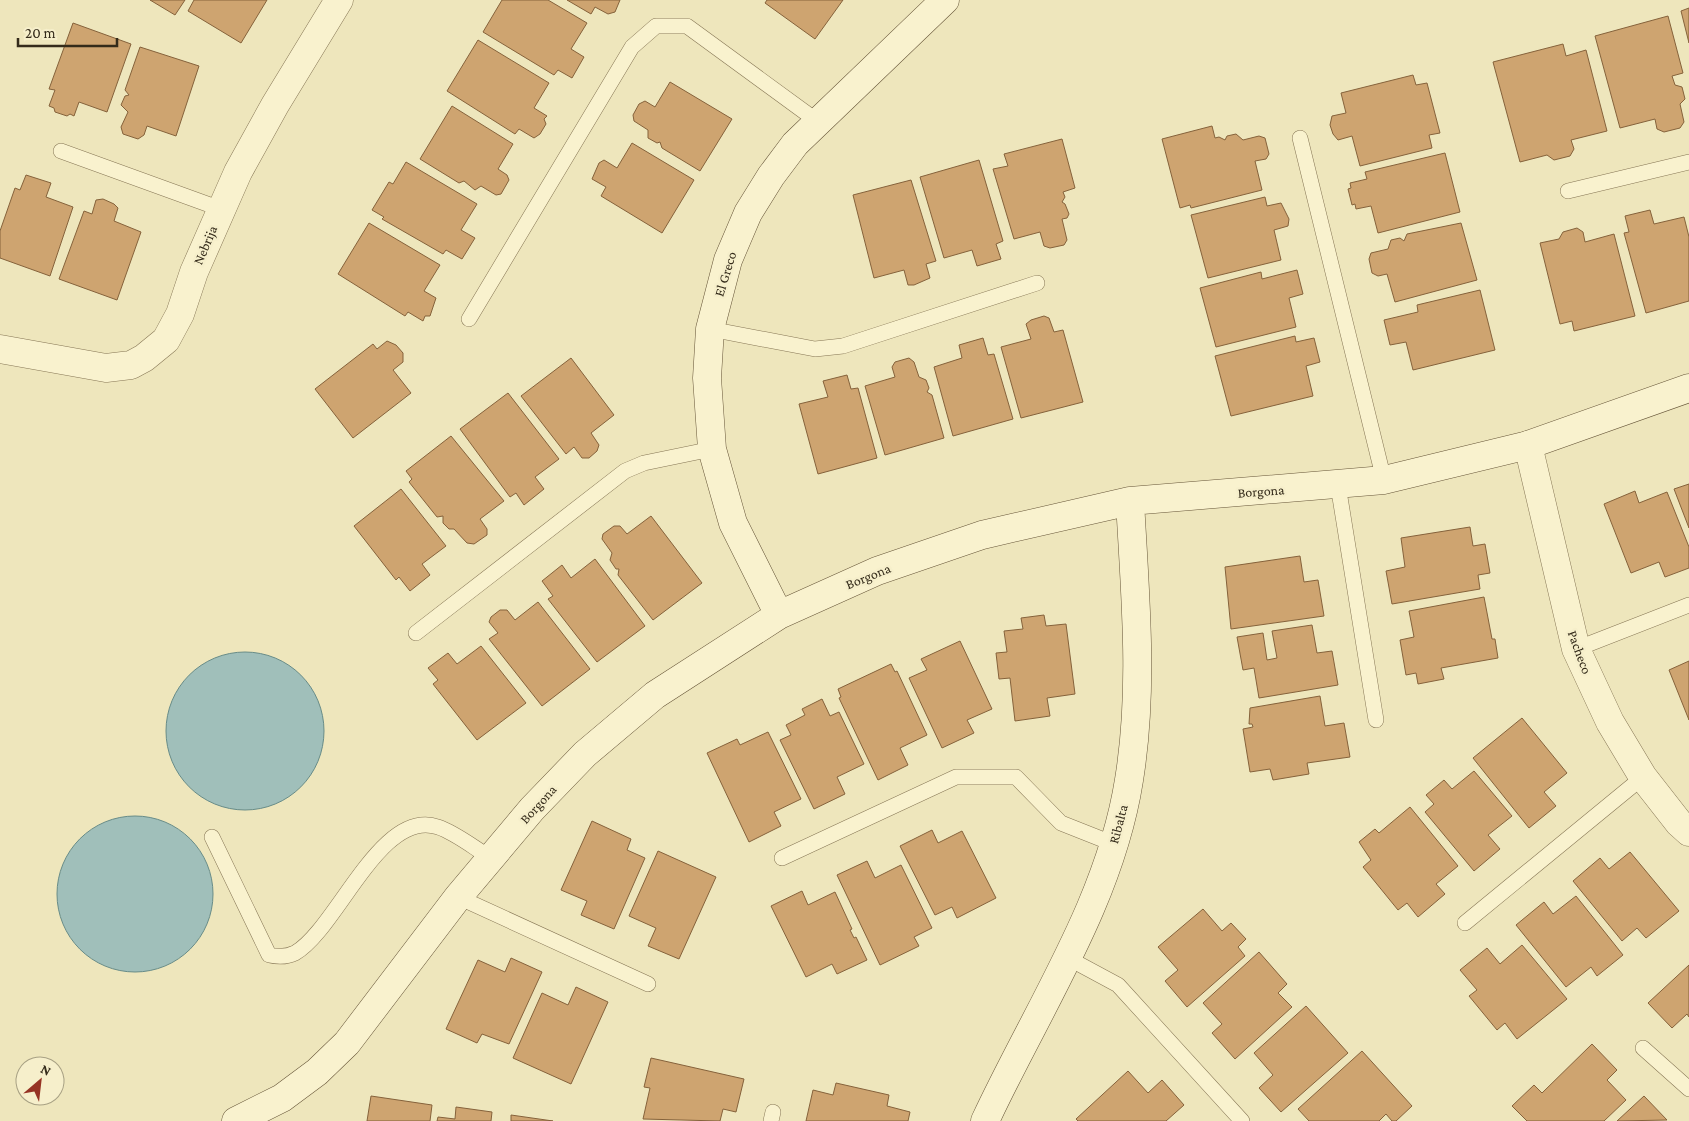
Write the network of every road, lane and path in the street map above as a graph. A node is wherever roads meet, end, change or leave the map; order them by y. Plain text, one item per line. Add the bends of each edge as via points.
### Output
1 (339, 0) edge
2 (945, 0) edge
3 (817, 121) junction
4 (1300, 138) dead end
5 (60, 151) dead end
6 (1689, 162) edge
7 (1568, 191) dead end
8 (221, 209) junction
9 (1037, 284) dead end
10 (469, 319) dead end
11 (710, 329) junction
12 (0, 349) edge
13 (1689, 388) edge
14 (1528, 445) junction
15 (712, 450) junction
16 (1384, 480) junction
17 (1338, 485) junction
18 (1130, 501) junction
19 (1689, 605) edge
20 (779, 615) junction
21 (416, 633) dead end
22 (1576, 649) junction
23 (1376, 720) dead end
24 (1643, 777) junction
25 (1689, 832) edge
26 (212, 837) dead end
27 (1114, 844) junction
28 (490, 858) junction
29 (782, 858) dead end
30 (458, 897) junction
31 (1465, 923) dead end
32 (1066, 957) junction
33 (648, 984) dead end
34 (1642, 1048) dead end
35 (1689, 1089) edge
36 (236, 1121) edge
37 (985, 1121) edge
38 (1242, 1121) edge

1 - 8 street, Nebrija via 275,105
2 - 3 street, El Greco
3 - 10 lane via 687,26 656,26 632,48
3 - 11 street, El Greco via 771,176 748,214 728,260
4 - 16 lane
5 - 8 lane
6 - 7 lane
8 - 12 street, Nebrija via 173,329 166,340 144,358 106,368
9 - 11 lane via 843,346 815,349
11 - 15 street, El Greco via 707,378
13 - 14 street, Borgona
14 - 16 street, Borgona
14 - 22 street, Pacheco
15 - 20 street, El Greco via 734,523
15 - 21 lane via 644,463 626,471
16 - 17 street, Borgona
17 - 18 street, Borgona
17 - 23 lane
18 - 20 street, Borgona via 982,535 877,571
18 - 27 street, Ribalta via 1138,637 1138,719 1129,782
19 - 22 lane
20 - 28 street, Borgona via 648,701 585,754 532,808
22 - 24 street, Pacheco via 1610,722
24 - 25 street, Pacheco
24 - 31 lane
26 - 28 lane via 269,955 281,957 296,952 317,932 393,836 417,826 437,826
27 - 29 lane via 1061,823 1016,777 956,777
27 - 32 street, Ribalta
28 - 30 street, Borgona
30 - 33 lane
30 - 36 street, Borgona via 347,1043 317,1072 282,1098
32 - 37 street, Ribalta
32 - 38 lane via 1118,986
34 - 35 lane

